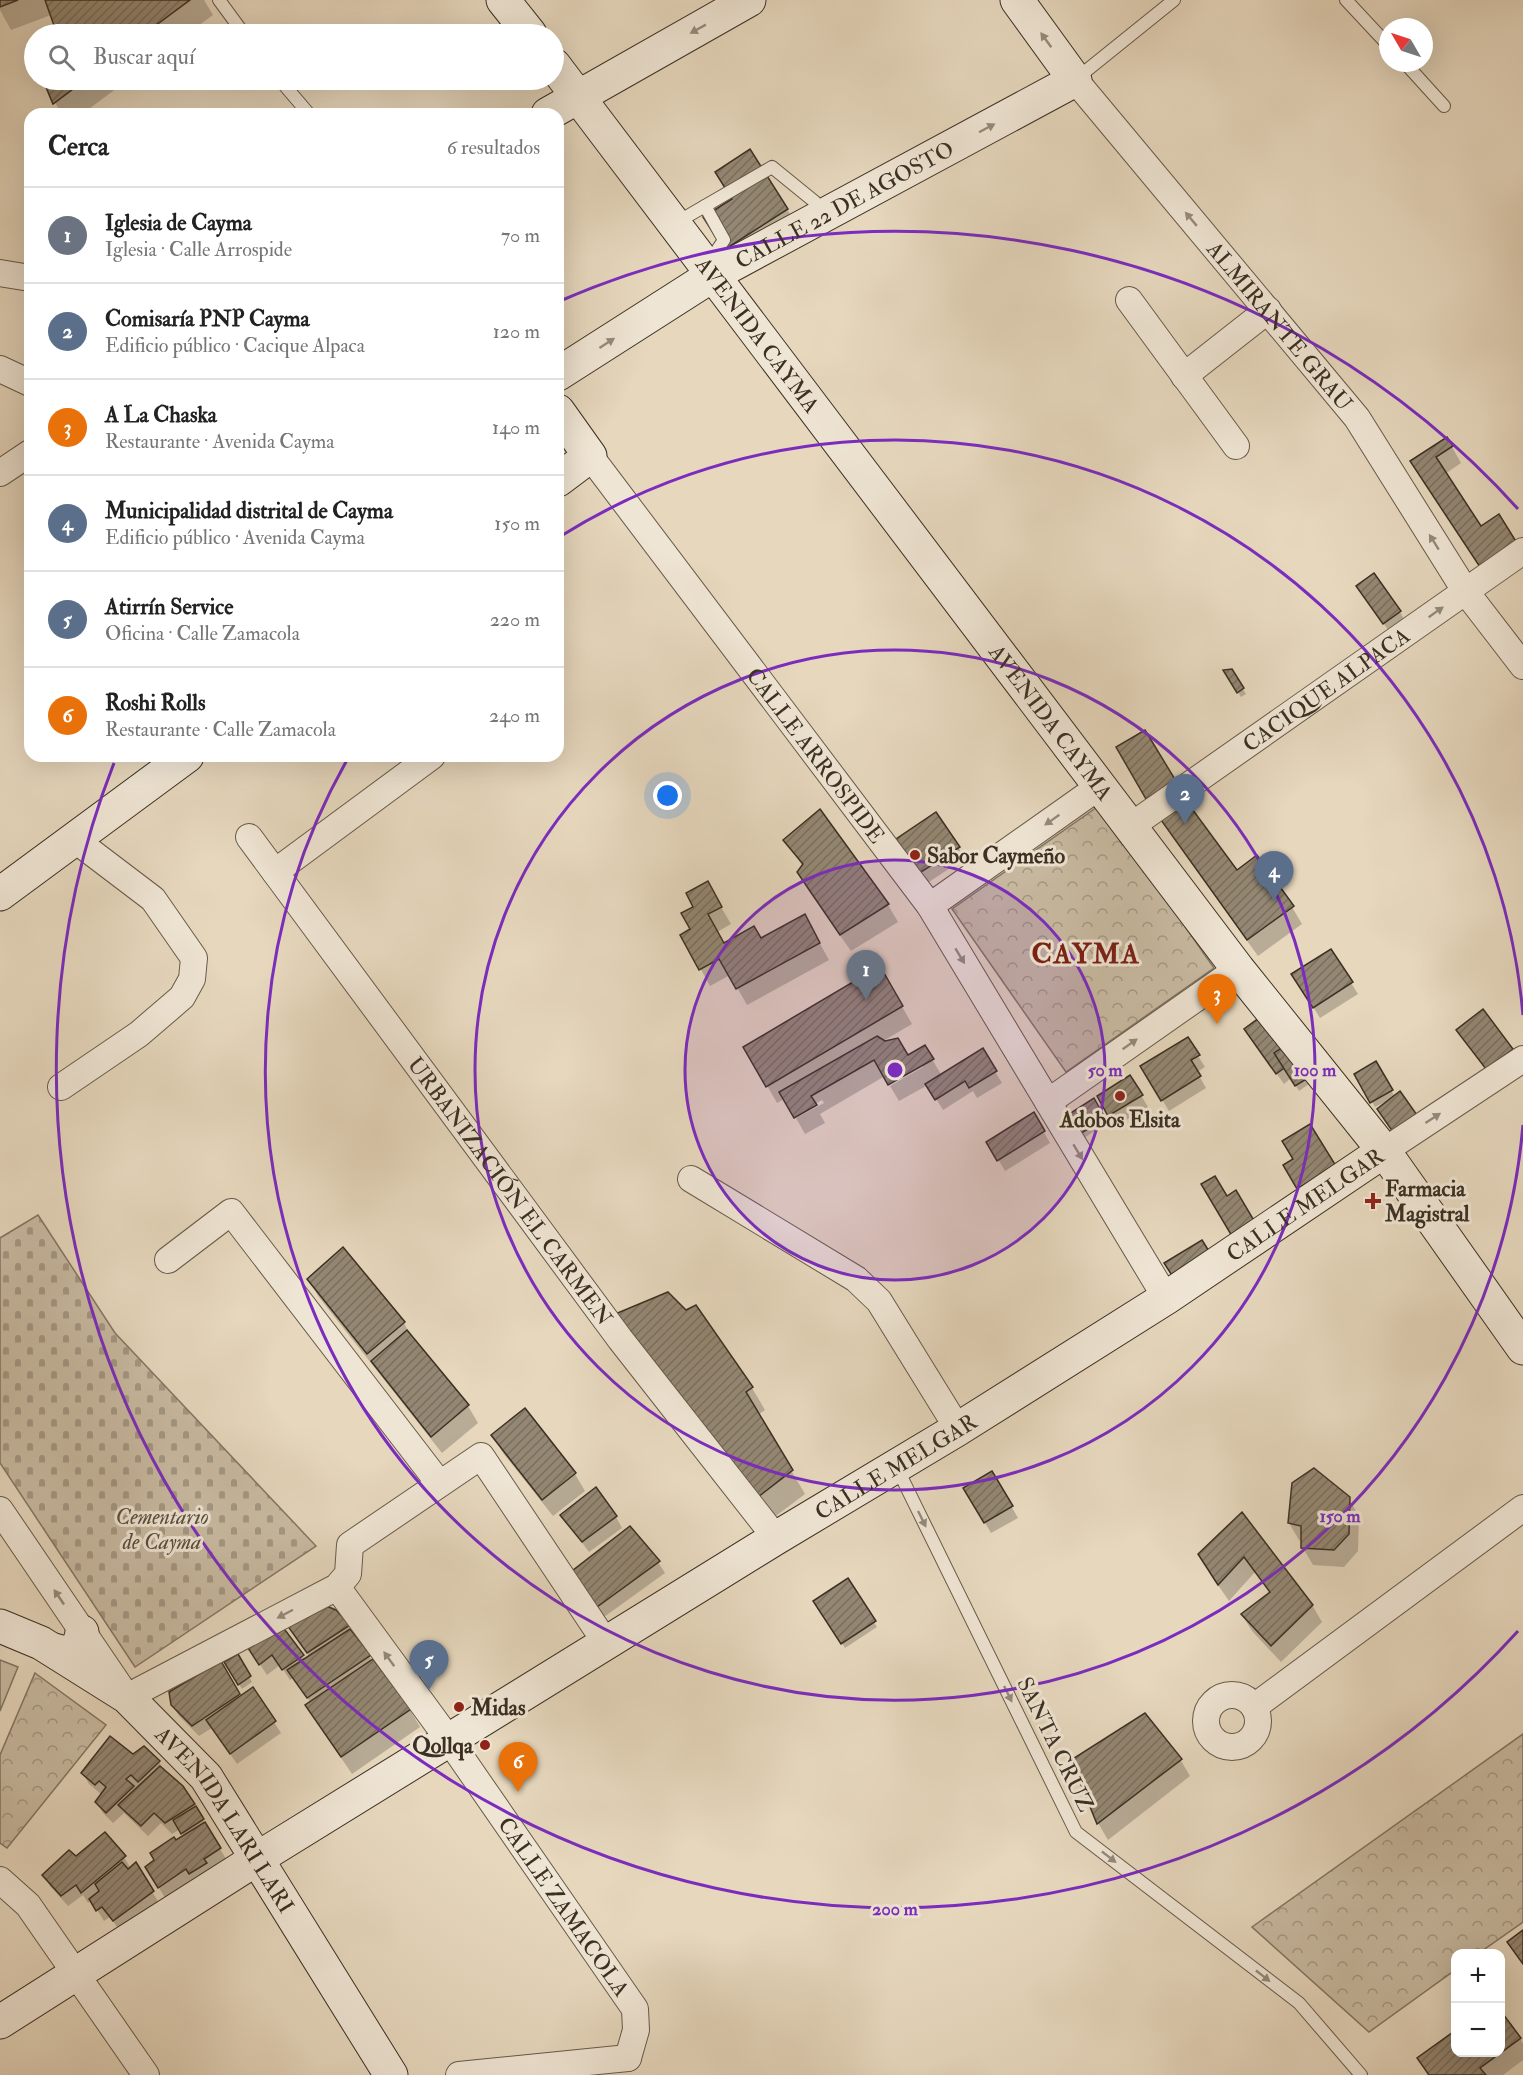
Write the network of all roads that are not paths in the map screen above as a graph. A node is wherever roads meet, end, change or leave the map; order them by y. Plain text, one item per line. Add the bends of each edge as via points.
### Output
1 (219, 0) edge
2 (503, 0) edge
3 (749, 0) edge
4 (1017, 0) edge
5 (1174, 0) edge
6 (1347, 0) edge
7 (237, 24) edge
8 (522, 24) edge
9 (1379, 35) edge
10 (1413, 72) edge
11 (564, 78) edge
12 (1075, 80) junction
13 (289, 90) edge
14 (578, 96) junction
15 (1444, 106) dead end
16 (304, 108) edge
17 (558, 108) edge
18 (705, 206) junction
19 (818, 206) junction
20 (674, 224) junction
21 (735, 246) junction
22 (710, 271) junction
23 (0, 273) edge
24 (24, 277) edge
25 (1129, 300) dead end
26 (1268, 310) junction
27 (0, 369) edge
28 (564, 370) edge
29 (1184, 376) junction
30 (24, 380) edge
31 (564, 419) edge
32 (1236, 446) dead end
33 (590, 456) junction
34 (24, 457) edge
35 (0, 473) edge
36 (564, 476) edge
37 (1523, 552) edge
38 (1466, 592) junction
39 (1523, 666) edge
40 (180, 762) edge
41 (424, 762) edge
42 (1100, 786) junction
43 (1131, 826) junction
44 (249, 837) dead end
45 (74, 839) junction
46 (275, 872) junction
47 (0, 894) edge
48 (930, 906) junction
49 (1238, 969) junction
50 (1523, 1059) edge
51 (61, 1087) dead end
52 (1048, 1102) junction
53 (1384, 1150) junction
54 (691, 1179) dead end
55 (168, 1260) dead end
56 (1166, 1298) junction
57 (1523, 1348) edge
58 (958, 1429) junction
59 (896, 1466) junction
60 (439, 1483) junction
61 (1523, 1508) edge
62 (0, 1510) edge
63 (776, 1539) junction
64 (337, 1587) junction
65 (0, 1626) edge
66 (82, 1632) junction
67 (606, 1643) junction
68 (54, 1650) junction
69 (128, 1697) junction
70 (1254, 1707) dead end
71 (449, 1740) junction
72 (258, 1858) junction
73 (0, 1880) edge
74 (74, 1974) junction
75 (0, 2022) edge
76 (634, 2066) edge
77 (146, 2075) edge
78 (391, 2075) edge
79 (459, 2075) edge
80 (1361, 2075) edge

1 - 7 lane
2 - 8 street
3 -> 14 street
12 -> 4 street, ALMIRANTE GRAU
5 - 12 lane
6 - 9 lane
10 - 15 lane
11 - 14 street, AVENIDA CAYMA
19 -> 12 street, CALLE 22 DE AGOSTO
26 -> 12 street, ALMIRANTE GRAU
13 - 16 lane
14 - 17 street
14 - 20 street, AVENIDA CAYMA
18 - 19 lane via 772,167
18 - 20 lane
18 - 21 lane
19 - 21 street, CALLE 22 DE AGOSTO
20 - 22 street, AVENIDA CAYMA
21 - 22 street, CALLE 22 DE AGOSTO
28 -> 22 street, CALLE 22 DE AGOSTO
22 - 42 street, AVENIDA CAYMA
23 - 24 street
25 - 29 street
26 - 29 street
38 -> 26 street, ALMIRANTE GRAU via 1357,418
27 - 30 street
29 - 32 street
31 - 33 street, CALLE ARROSPIDE
33 - 36 street
33 - 48 street, CALLE ARROSPIDE
34 - 35 street
37 - 38 street, CACIQUE ALPACA
38 - 39 street, ALMIRANTE GRAU
43 -> 38 street, CACIQUE ALPACA
40 - 45 street
41 - 46 street
42 - 43 street, AVENIDA CAYMA
42 -> 48 street
43 - 49 street, AVENIDA CAYMA
44 - 46 street, URBANIZACIÓN EL CARMEN
45 - 47 street
45 - 51 street via 153,899 194,958 192,979 182,997 140,1034
46 - 63 street, URBANIZACIÓN EL CARMEN via 620,1339
48 -> 52 street, CALLE ARROSPIDE
52 -> 49 street
49 - 53 street, AVENIDA CAYMA
53 -> 50 street, CALLE MELGAR
52 -> 56 street, CALLE ARROSPIDE
53 - 56 street, CALLE MELGAR
53 - 57 street, AVENIDA CAYMA
54 - 58 street via 856,1279 879,1300
55 - 60 street via 231,1212
56 - 58 street, CALLE MELGAR
58 - 59 street, CALLE MELGAR
59 - 63 street, CALLE MELGAR
59 -> 80 lane, SANTA CRUZ via 1076,1832 1299,2003
60 - 64 street via 350,1545 348,1574
60 - 67 street via 481,1456
61 - 70 street
66 -> 62 street
63 - 67 street, CALLE MELGAR
64 -> 69 street
71 -> 64 street, CALLE ZAMACOLA
65 - 68 street, AVENIDA LARI LARI
66 - 68 street via 77,1648 62,1653
66 - 69 street
67 - 71 street, CALLE MELGAR
68 - 69 street, AVENIDA LARI LARI
69 - 72 street, AVENIDA LARI LARI via 206,1777
71 - 72 street, CALLE MELGAR
71 - 76 street, CALLE ZAMACOLA via 636,2009
72 - 74 street, CALLE MELGAR
72 - 78 street, AVENIDA LARI LARI
73 - 74 street via 28,1905
74 - 75 street, CALLE MELGAR
74 - 77 street
76 - 79 street

